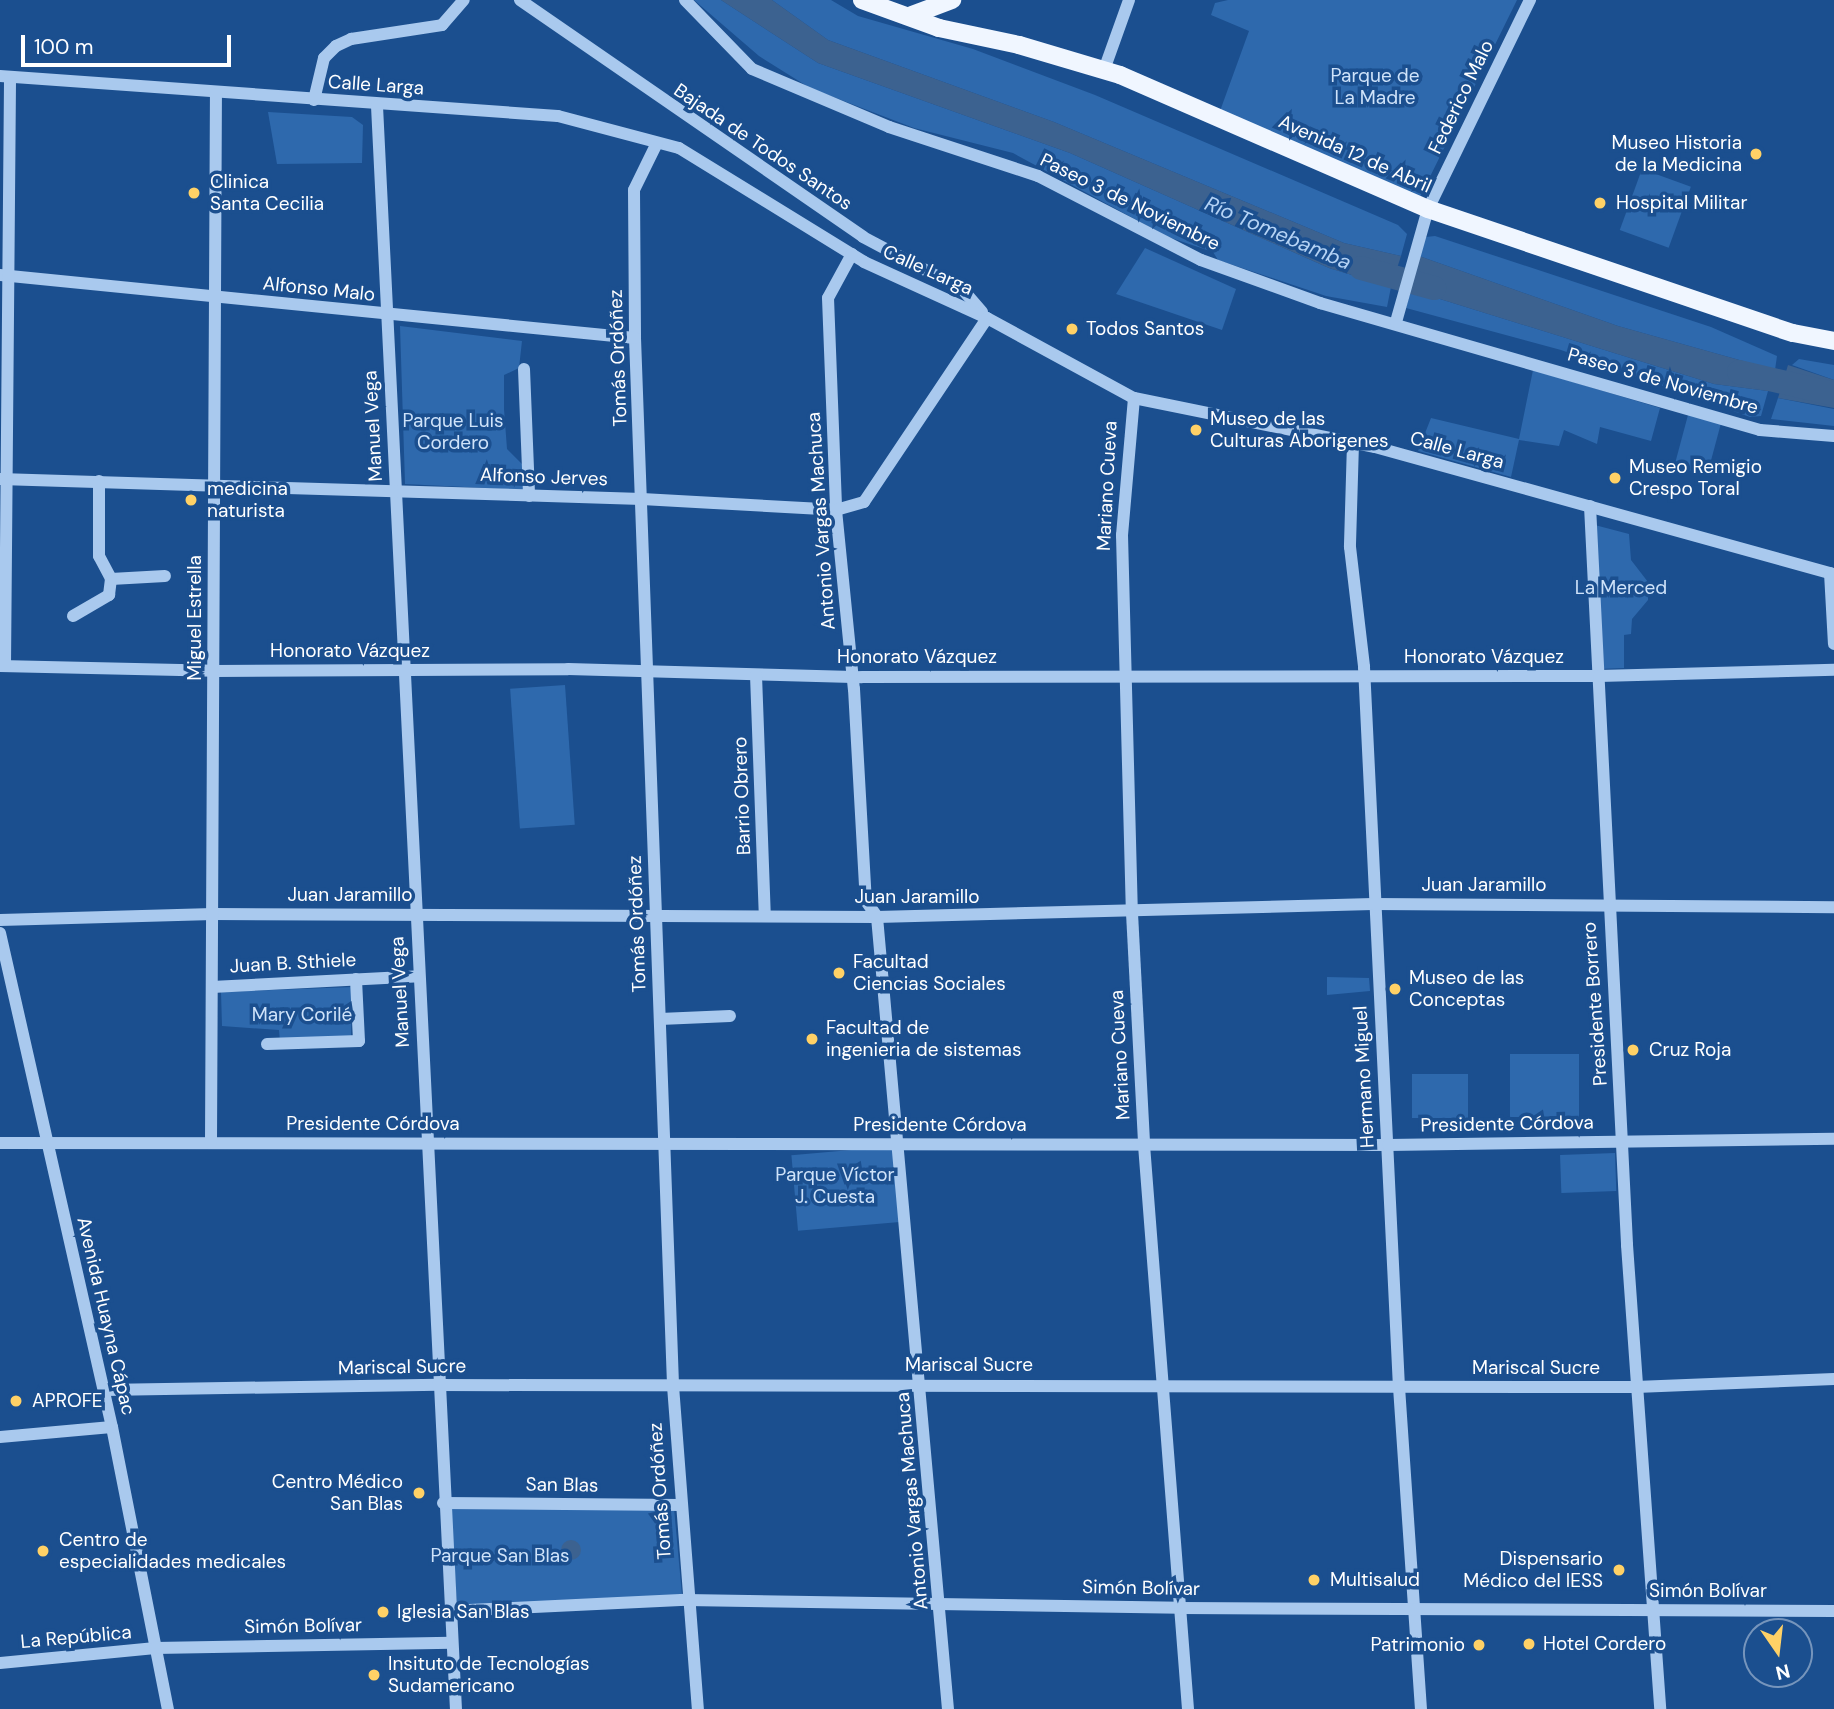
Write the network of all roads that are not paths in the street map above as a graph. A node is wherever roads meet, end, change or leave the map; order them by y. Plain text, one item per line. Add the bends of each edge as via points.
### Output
1 (464, 0) edge
2 (520, 0) edge
3 (685, 0) edge
4 (846, 0) edge
5 (862, 0) edge
6 (886, 0) edge
7 (926, 0) edge
8 (951, 0) edge
9 (1129, 0) edge
10 (1530, 0) edge
11 (912, 15) junction
12 (939, 28) junction
13 (1104, 70) junction
14 (5, 76) edge
15 (216, 94) junction
16 (314, 100) junction
17 (377, 106) junction
18 (657, 143) junction
19 (1428, 209) junction
20 (852, 254) junction
21 (4, 276) edge
22 (216, 298) junction
23 (387, 315) junction
24 (987, 318) junction
25 (1396, 322) junction
26 (635, 338) junction
27 (1834, 341) edge
28 (524, 369) dead end
29 (1134, 398) junction
30 (1834, 436) edge
31 (1353, 443) junction
32 (3, 479) edge
33 (99, 481) junction
34 (215, 484) junction
35 (396, 492) junction
36 (529, 496) junction
37 (642, 499) junction
38 (1590, 506) junction
39 (836, 510) junction
40 (1832, 574) edge
41 (165, 576) dead end
42 (111, 579) junction
43 (73, 616) dead end
44 (1834, 644) edge
45 (2, 666) edge
46 (404, 670) junction
47 (646, 670) junction
48 (1834, 670) edge
49 (214, 671) junction
50 (757, 675) junction
51 (853, 675) junction
52 (1124, 675) junction
53 (1364, 676) junction
54 (1599, 676) junction
55 (1373, 904) junction
56 (1608, 905) junction
57 (1834, 906) edge
58 (1132, 913) junction
59 (213, 914) junction
60 (416, 914) junction
61 (657, 915) junction
62 (765, 915) junction
63 (877, 917) junction
64 (0, 920) edge
65 (0, 933) edge
66 (419, 976) junction
67 (356, 979) junction
68 (212, 987) junction
69 (730, 1016) dead end
70 (660, 1019) junction
71 (267, 1044) dead end
72 (1834, 1139) edge
73 (1624, 1142) junction
74 (0, 1143) edge
75 (47, 1143) junction
76 (211, 1143) junction
77 (426, 1143) junction
78 (665, 1144) junction
79 (900, 1144) junction
80 (1144, 1145) junction
81 (1388, 1145) junction
82 (1834, 1379) edge
83 (1164, 1383) junction
84 (438, 1385) junction
85 (921, 1385) junction
86 (673, 1386) junction
87 (1399, 1387) junction
88 (1636, 1387) junction
89 (104, 1390) junction
90 (112, 1427) junction
91 (0, 1437) edge
92 (443, 1503) junction
93 (680, 1505) junction
94 (686, 1600) junction
95 (941, 1605) junction
96 (1180, 1608) junction
97 (1415, 1608) junction
98 (449, 1611) junction
99 (1655, 1611) junction
100 (1834, 1611) edge
101 (451, 1643) junction
102 (155, 1648) junction
103 (0, 1663) edge
104 (168, 1709) edge
105 (456, 1709) edge
106 (698, 1709) edge
107 (948, 1709) edge
108 (1188, 1709) edge
109 (1421, 1709) edge
110 (1660, 1709) edge

1 - 16 street via 442,25 351,39 336,46 324,58
2 - 24 street, Bajada de Todos Santos via 863,237 963,290
3 - 25 street, Paseo 3 de Noviembre via 752,69 795,89 889,127 1038,176 1201,260 1320,303
4 - 12 main road via 875,14
5 - 11 main road, Avenida 12 de Abril
6 - 7 main road via 907,5
8 - 11 main road
9 - 13 street
10 - 19 street, Federico Malo
11 - 12 main road, Avenida 12 de Abril
12 - 13 main road, Avenida 12 de Abril
13 - 19 main road, Avenida 12 de Abril
14 - 15 street, Calle Larga
14 - 21 street
15 - 16 street, Calle Larga
15 - 22 street, Miguel Estrella
16 - 17 street, Calle Larga
17 - 18 street, Calle Larga via 558,116
17 - 23 street, Manuel Vega
18 - 20 street, Calle Larga via 679,148
18 - 26 street, Tomás Ordóñez via 634,190
19 - 25 street, Federico Malo
19 - 27 main road, Avenida 12 de Abril via 1793,333
20 - 24 street, Calle Larga
20 - 39 street, Antonio Vargas Machuca via 828,298
21 - 22 street, Alfonso Malo
21 - 32 street
22 - 23 street, Alfonso Malo
22 - 34 street, Miguel Estrella
23 - 26 street, Alfonso Malo
23 - 35 street, Manuel Vega
24 - 29 street, Calle Larga
24 - 39 street, Alfonso Jerves via 864,502
25 - 30 street, Paseo 3 de Noviembre via 1760,430
26 - 37 street, Tomás Ordóñez
28 - 36 street
29 - 31 street, Calle Larga
29 - 52 street, Mariano Cueva via 1122,535
31 - 38 street, Calle Larga
31 - 53 street, Hermano Miguel via 1350,547
32 - 33 street, Alfonso Jerves
32 - 45 street
33 - 34 street, Alfonso Jerves
33 - 42 street via 99,556
34 - 35 street, Alfonso Jerves
34 - 49 street, Miguel Estrella
35 - 36 street, Alfonso Jerves
35 - 46 street, Manuel Vega
36 - 37 street, Alfonso Jerves
37 - 39 street, Alfonso Jerves
37 - 47 street, Tomás Ordóñez
38 - 40 street, Calle Larga
38 - 54 street, Presidente Borrero
39 - 51 street, Antonio Vargas Machuca
40 - 44 street
41 - 42 street
42 - 43 street via 109,595
45 - 49 street, Honorato Vázquez
46 - 47 street, Honorato Vázquez
46 - 49 street, Honorato Vázquez
46 - 60 street, Manuel Vega
47 - 50 street, Honorato Vázquez
47 - 61 street, Tomás Ordóñez
48 - 54 street, Honorato Vázquez
49 - 59 street, Miguel Estrella
50 - 51 street, Honorato Vázquez
50 - 62 street, Barrio Obrero
51 - 52 street, Honorato Vázquez
51 - 63 street, Antonio Vargas Machuca via 866,901
52 - 53 street, Honorato Vázquez
52 - 58 street, Mariano Cueva
53 - 54 street, Honorato Vázquez
53 - 55 street, Hermano Miguel
54 - 56 street, Presidente Borrero
55 - 56 street, Juan Jaramillo
55 - 58 street, Juan Jaramillo
55 - 81 street, Hermano Miguel
56 - 57 street, Juan Jaramillo
56 - 73 street, Presidente Borrero
58 - 63 street, Juan Jaramillo
58 - 80 street, Mariano Cueva
59 - 60 street, Juan Jaramillo
59 - 64 street, Juan Jaramillo
59 - 68 street, Miguel Estrella
60 - 61 street, Juan Jaramillo
60 - 66 street, Manuel Vega
61 - 62 street, Juan Jaramillo
61 - 70 street, Tomás Ordóñez
62 - 63 street, Juan Jaramillo
63 - 79 street, Antonio Vargas Machuca
65 - 75 street, Avenida Huayna Cápac
66 - 67 street, Juan B. Sthiele
66 - 77 street, Manuel Vega
67 - 68 street, Juan B. Sthiele
67 - 71 street via 359,1041
68 - 76 street, Miguel Estrella
69 - 70 street
70 - 78 street, Tomás Ordóñez
72 - 73 street, Presidente Córdova
73 - 81 street, Presidente Córdova
73 - 88 street, Presidente Borrero
74 - 75 street, Presidente Córdova
75 - 76 street, Presidente Córdova
75 - 89 street, Avenida Huayna Cápac
76 - 77 street, Presidente Córdova
77 - 78 street, Presidente Córdova
77 - 84 street, Manuel Vega
78 - 79 street, Presidente Córdova
78 - 86 street, Tomás Ordóñez
79 - 80 street, Presidente Córdova
79 - 85 street, Antonio Vargas Machuca
80 - 81 street, Presidente Córdova
80 - 83 street, Mariano Cueva
81 - 87 street, Hermano Miguel
82 - 88 street, Mariscal Sucre
83 - 85 street, Mariscal Sucre
83 - 87 street, Mariscal Sucre
83 - 96 street, Mariano Cueva
84 - 86 street, Mariscal Sucre
84 - 89 street, Mariscal Sucre
84 - 92 street, Manuel Vega
85 - 86 street, Mariscal Sucre
85 - 95 street, Antonio Vargas Machuca
86 - 93 street, Tomás Ordóñez
87 - 88 street, Mariscal Sucre
87 - 97 street, Hermano Miguel
88 - 99 street, Presidente Borrero
89 - 90 street, Avenida Huayna Cápac
90 - 91 street
90 - 102 street, Avenida Huayna Cápac
92 - 93 street, San Blas
92 - 98 street, Manuel Vega
93 - 94 street, Tomás Ordóñez
94 - 95 street, Simón Bolívar
94 - 98 street, Simón Bolívar
94 - 106 street, Tomás Ordóñez
95 - 96 street, Simón Bolívar
95 - 107 street, Antonio Vargas Machuca
96 - 97 street, Simón Bolívar
96 - 108 street, Mariano Cueva
97 - 99 street, Simón Bolívar
97 - 109 street, Hermano Miguel
98 - 101 street, Manuel Vega
99 - 100 street, Simón Bolívar
99 - 110 street, Presidente Borrero
101 - 102 street, Simón Bolívar
101 - 105 street, Manuel Vega
102 - 103 street, La República
102 - 104 street, Avenida Huayna Cápac

